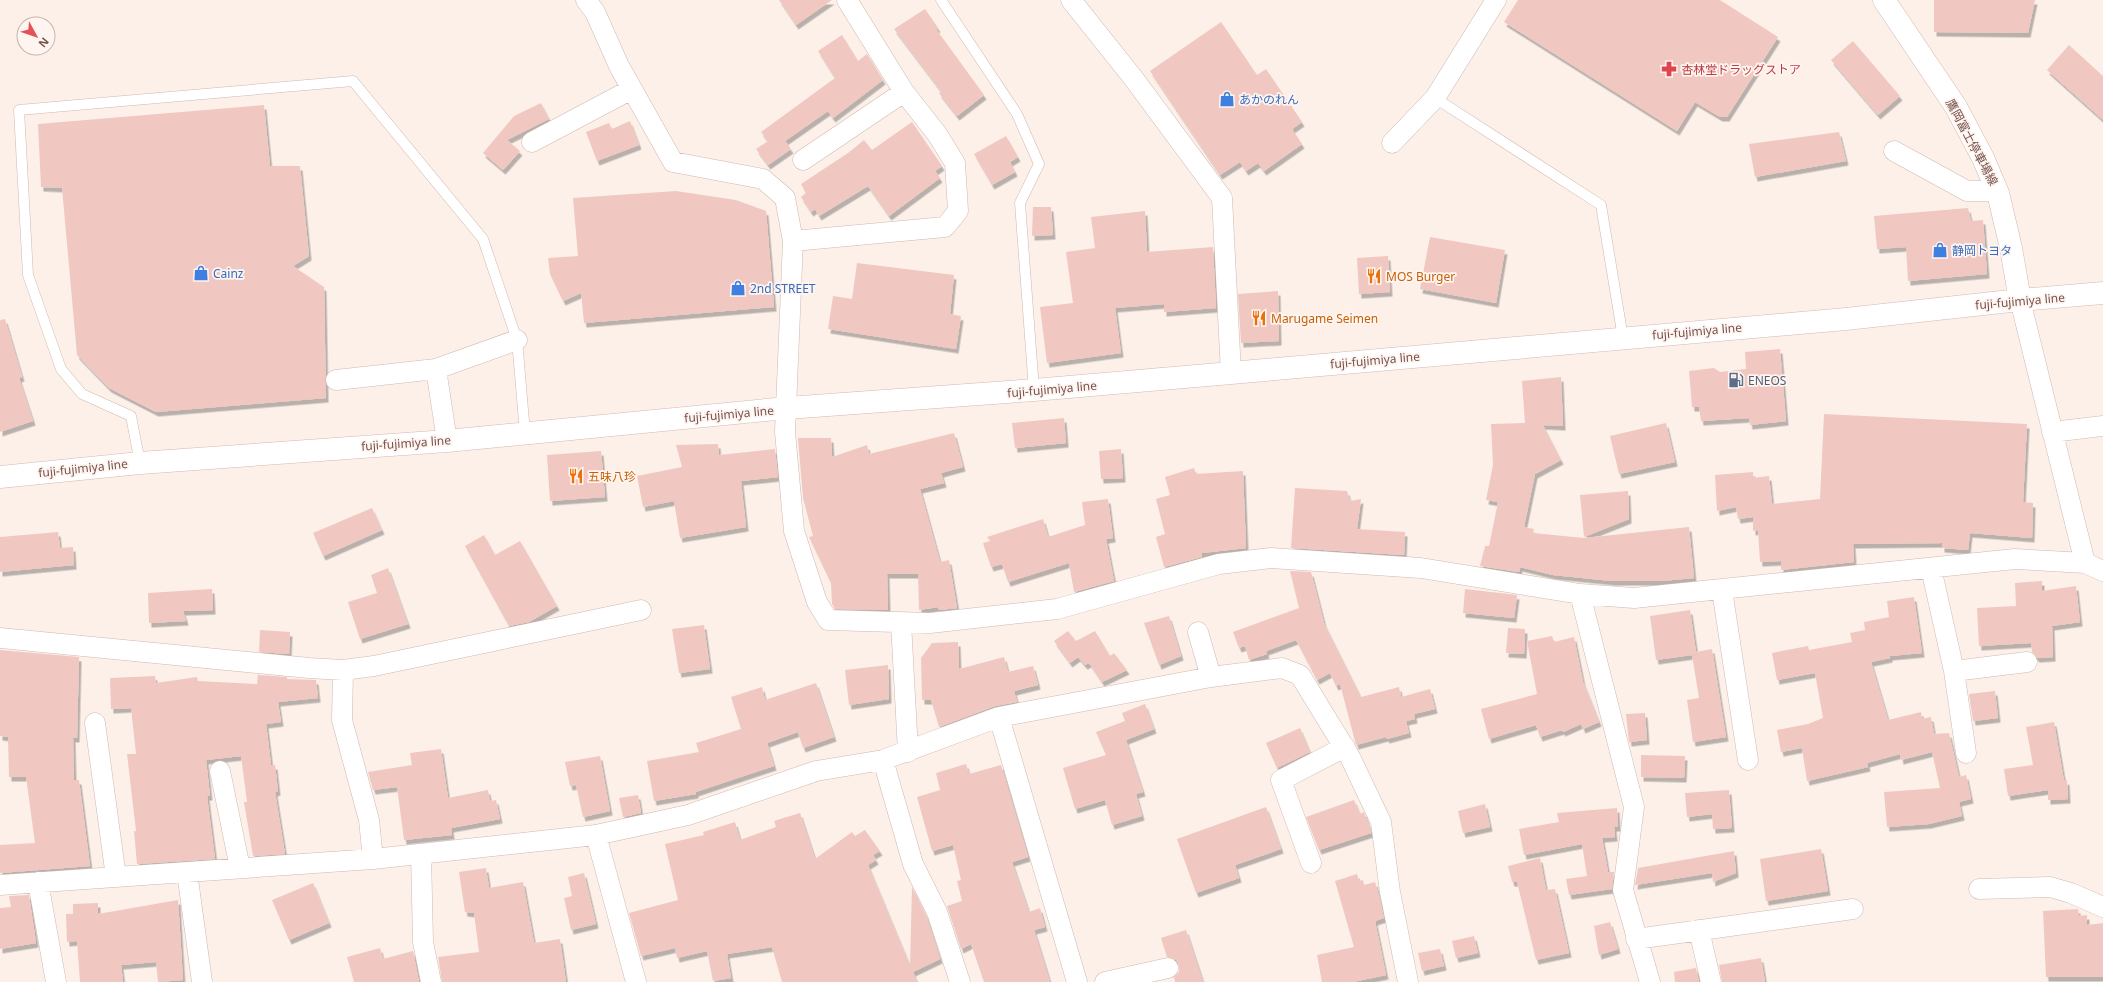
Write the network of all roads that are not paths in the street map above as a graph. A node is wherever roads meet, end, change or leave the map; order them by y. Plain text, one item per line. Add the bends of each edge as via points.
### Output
1 (586, 0) edge
2 (847, 0) edge
3 (941, 0) edge
4 (1071, 0) edge
5 (1496, 0) edge
6 (1884, 0) edge
7 (632, 89) junction
8 (904, 92) junction
9 (1435, 98) junction
10 (532, 142) dead end
11 (1392, 144) dead end
12 (1894, 151) dead end
13 (803, 160) dead end
14 (1997, 191) junction
15 (793, 241) junction
16 (2103, 293) edge
17 (2020, 300) junction
18 (1623, 338) junction
19 (517, 340) junction
20 (436, 369) junction
21 (1231, 373) junction
22 (336, 380) dead end
23 (1034, 390) junction
24 (786, 408) junction
25 (2103, 426) edge
26 (2052, 432) junction
27 (525, 433) junction
28 (447, 441) junction
29 (140, 463) junction
30 (0, 477) edge
31 (2085, 563) junction
32 (1931, 568) junction
33 (2103, 571) edge
34 (1722, 590) junction
35 (1580, 594) junction
36 (641, 610) dead end
37 (901, 622) junction
38 (1198, 632) dead end
39 (0, 638) edge
40 (2027, 662) dead end
41 (343, 670) junction
42 (1954, 671) junction
43 (1212, 677) junction
44 (999, 717) junction
45 (95, 723) dead end
46 (1345, 747) junction
47 (908, 752) junction
48 (1966, 753) dead end
49 (883, 760) junction
50 (1748, 760) dead end
51 (220, 771) dead end
52 (596, 835) junction
53 (421, 854) junction
54 (373, 859) junction
55 (1311, 863) dead end
56 (240, 868) junction
57 (187, 872) junction
58 (116, 877) junction
59 (38, 882) junction
60 (0, 885) edge
61 (1979, 889) dead end
62 (2103, 906) edge
63 (1853, 909) dead end
64 (1699, 930) junction
65 (1636, 939) junction
66 (1168, 968) dead end
67 (56, 982) edge
68 (202, 982) edge
69 (430, 982) edge
70 (636, 982) edge
71 (960, 982) edge
72 (1077, 982) edge
73 (1105, 982) edge
74 (1408, 982) edge
75 (1650, 982) edge
76 (1711, 982) edge

1 - 7 street via 595,12
2 - 8 street
3 - 23 lane via 1017,114 1040,164 1020,203
4 - 21 street via 1134,79 1222,198
5 - 9 street
6 - 14 main road, 鷹岡富士停車場線 via 1956,107
7 - 10 street
7 - 15 street via 672,162 763,179 785,198
8 - 13 street
8 - 15 street via 956,163 958,211 945,226
9 - 11 street
9 - 18 lane via 1601,205
12 - 14 street via 1967,191
14 - 17 main road, 鷹岡富士停車場線
15 - 24 street
16 - 17 main road, fuji-fujimiya line
17 - 18 main road, fuji-fujimiya line via 1846,319
17 - 26 street
18 - 21 main road, fuji-fujimiya line
19 - 20 street
19 - 27 lane
19 - 29 lane via 483,239 353,81 19,110 28,275 60,369 82,394 131,416
20 - 22 street
20 - 28 street
21 - 23 main road, fuji-fujimiya line
23 - 24 main road, fuji-fujimiya line
24 - 27 main road, fuji-fujimiya line
24 - 37 street via 785,432 794,531 817,602 828,620
25 - 26 street
26 - 31 street
27 - 28 main road, fuji-fujimiya line
28 - 29 main road, fuji-fujimiya line
29 - 30 main road, fuji-fujimiya line
31 - 32 street via 2015,559
31 - 33 street
32 - 34 street
32 - 42 street
34 - 35 street via 1634,598
34 - 50 street
35 - 37 street via 1421,568 1271,558 1219,564 1057,609 930,623
35 - 65 street via 1634,807 1623,890
36 - 41 street via 374,666
37 - 47 street
38 - 43 street
39 - 41 street
40 - 42 street
41 - 54 street via 342,720 369,820
42 - 48 street
43 - 44 street
43 - 46 street via 1282,668 1300,675
44 - 47 street
44 - 72 street
45 - 58 street
46 - 55 street via 1282,780
46 - 74 street via 1381,822 1390,892
47 - 49 street
49 - 52 street via 816,771 688,815
49 - 71 street via 913,864 937,912
51 - 56 street
52 - 53 street
52 - 70 street
53 - 54 street
53 - 69 street via 422,942
54 - 56 street
56 - 57 street
57 - 58 street
57 - 68 street
58 - 59 street
59 - 60 street
59 - 67 street
61 - 62 street via 2050,887
63 - 64 street
64 - 65 street
64 - 76 street
65 - 75 street
66 - 73 street

